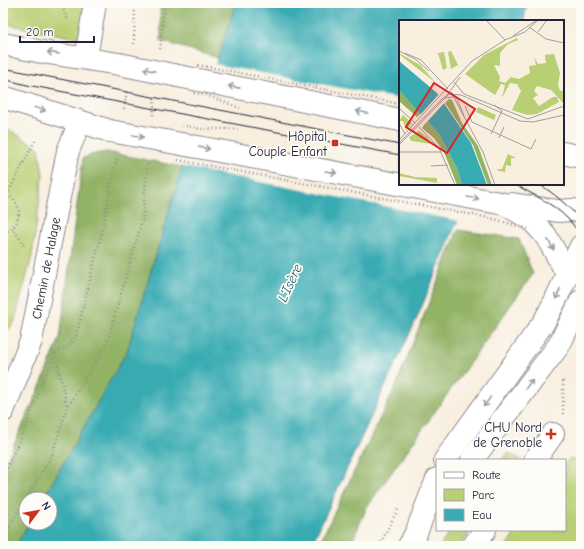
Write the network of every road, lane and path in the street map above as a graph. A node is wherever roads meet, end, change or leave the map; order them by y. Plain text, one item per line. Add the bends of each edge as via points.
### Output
1 (95, 3) edge
2 (135, 3) edge
3 (165, 3) edge
4 (3, 44) edge
5 (134, 47) dead end
6 (160, 49) dead end
7 (86, 58) junction
8 (193, 64) dead end
9 (128, 85) dead end
10 (156, 88) dead end
11 (3, 97) edge
12 (399, 104) edge
13 (152, 120) dead end
14 (399, 120) edge
15 (80, 122) junction
16 (117, 123) junction
17 (35, 141) dead end
18 (117, 153) dead end
19 (564, 154) edge
20 (581, 157) edge
21 (148, 159) dead end
22 (176, 160) dead end
23 (399, 182) edge
24 (414, 185) edge
25 (3, 194) edge
26 (7, 195) junction
27 (581, 211) edge
28 (533, 219) junction
29 (3, 232) edge
30 (581, 246) edge
31 (567, 273) junction
32 (581, 301) edge
33 (55, 352) junction
34 (563, 376) dead end
35 (67, 408) junction
36 (3, 411) edge
37 (553, 434) joint
38 (446, 459) edge
39 (473, 459) edge
40 (536, 459) edge
41 (3, 475) edge
42 (436, 482) edge
43 (436, 503) edge
44 (421, 519) junction
45 (484, 531) edge
46 (3, 536) edge
47 (409, 546) edge
48 (473, 546) edge

1 - 7 street
2 - 5 path
3 - 6 path
7 -> 4 street
14 -> 7 street, bridge
8 - 12 path, bridge
9 - 16 path
10 - 13 path
11 -> 15 street
15 - 16 street
15 - 36 street, Chemin de Halage via 68,151 31,341
16 -> 23 street, bridge
17 - 26 path
18 - 33 path via 101,235 76,336 69,346
19 - 20 street
21 - 35 path via 142,221 106,345
22 - 28 path, bridge via 490,218
24 -> 28 street, bridge via 505,204
25 - 26 path
26 - 29 path via 17,204 19,217 12,228
27 - 28 street via 558,211
28 -> 31 street
30 - 31 street
31 -> 38 street via 544,322
39 -> 32 street via 559,345
33 - 35 path
33 - 41 path via 21,438
34 - 37 path via 563,416
35 - 46 path via 52,455
37 - 40 street
42 - 44 street
43 - 44 street
44 - 47 street
45 - 48 street

